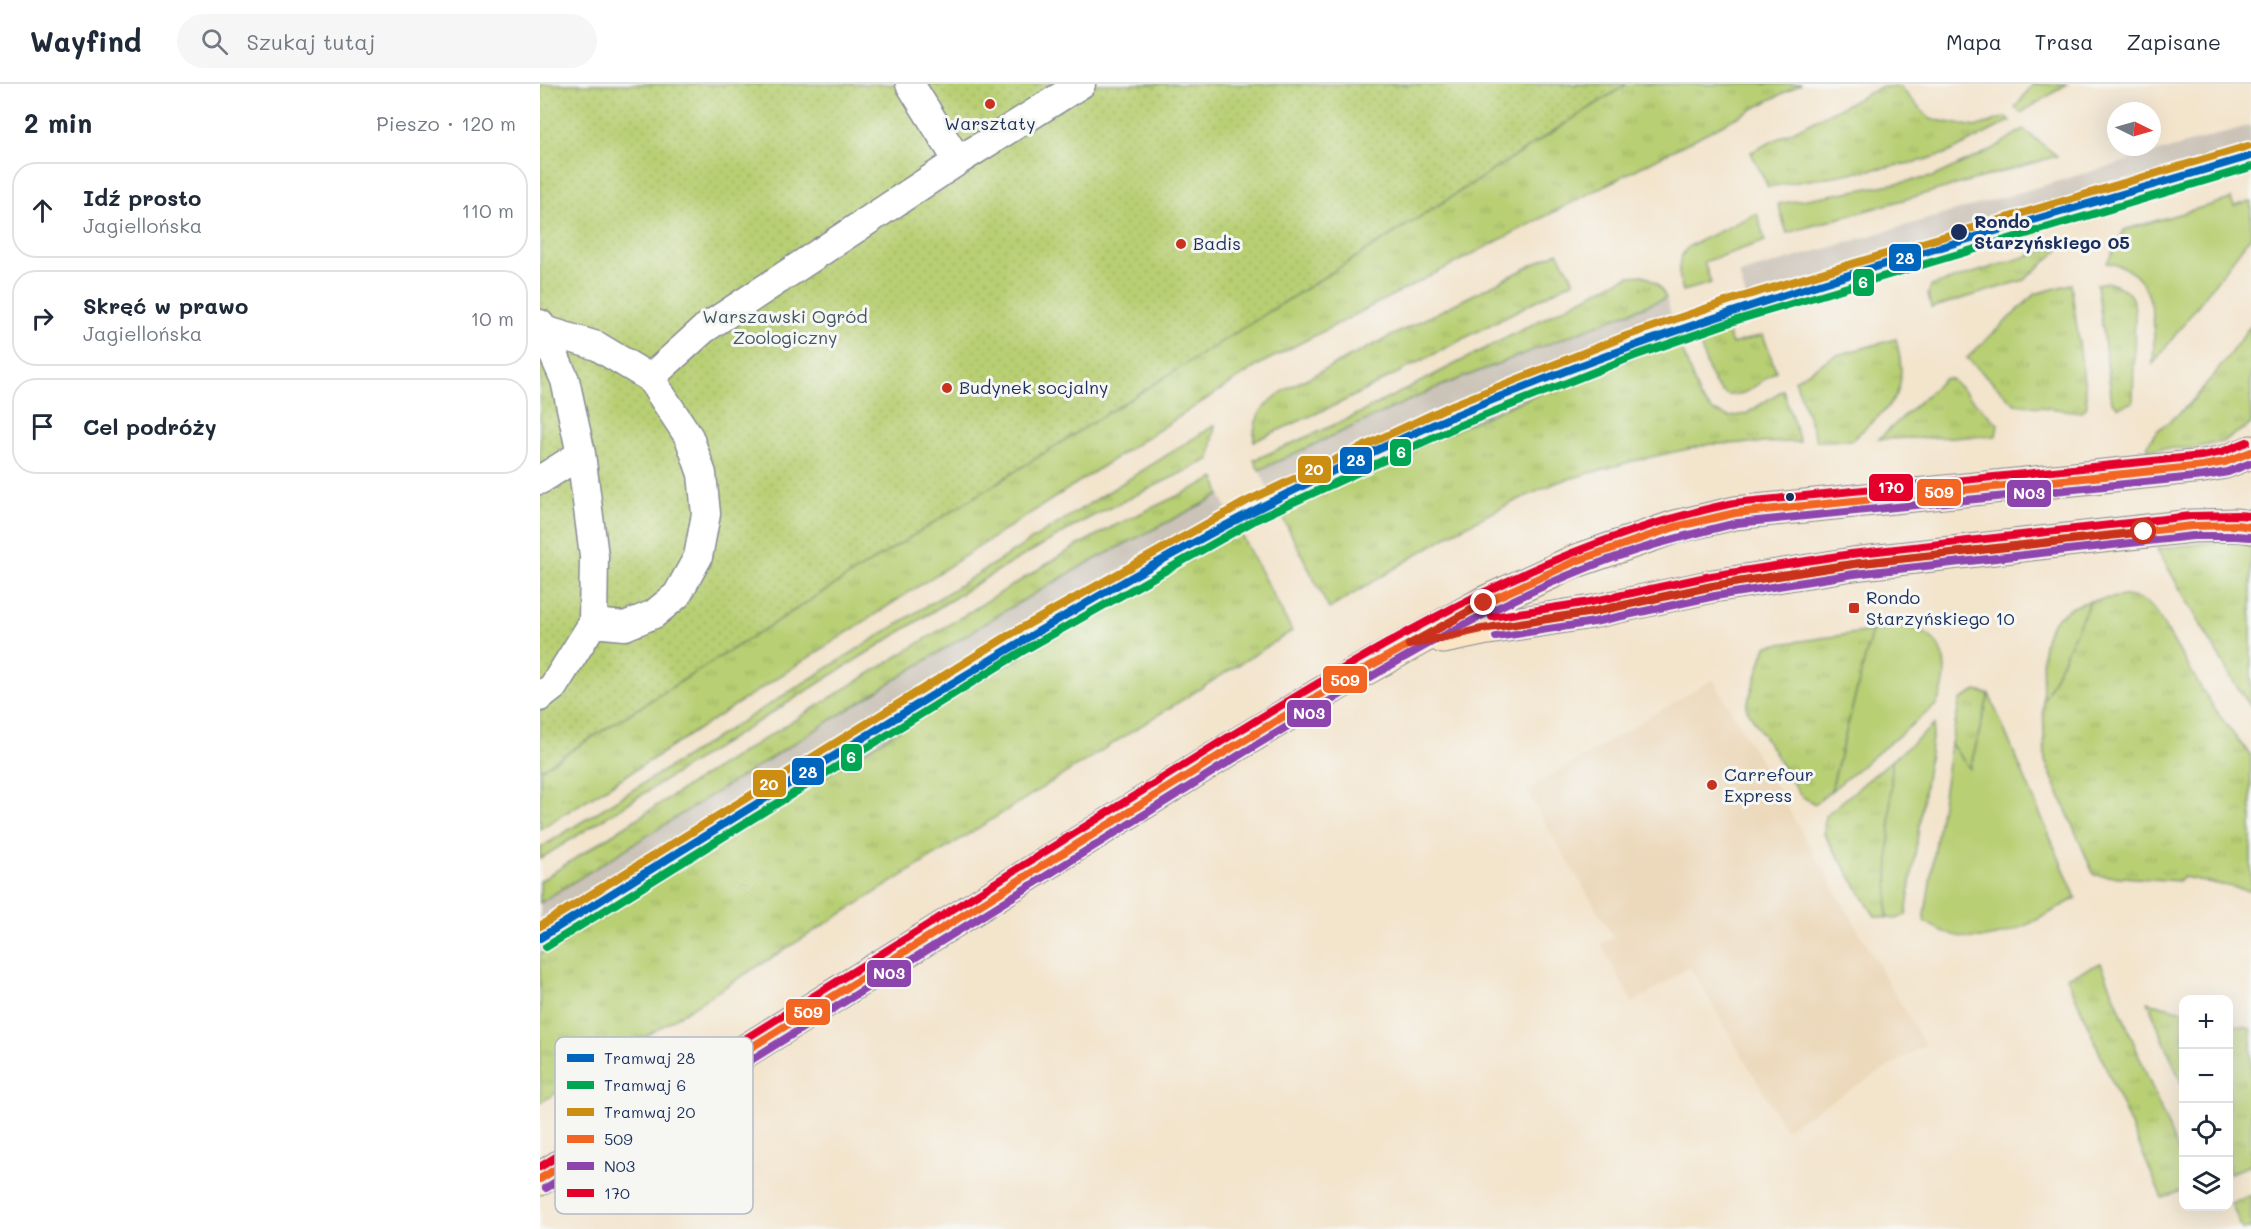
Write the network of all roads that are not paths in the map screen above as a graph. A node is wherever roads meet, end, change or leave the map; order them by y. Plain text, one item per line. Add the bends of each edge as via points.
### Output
1 (910, 84) edge
2 (1081, 84) edge
3 (958, 161) junction
4 (542, 327) edge
5 (650, 378) junction
6 (2251, 453) edge
7 (581, 454) junction
8 (540, 480) edge
9 (2251, 527) edge
10 (593, 623) junction
11 (1409, 645) junction
12 (540, 697) edge
13 (753, 1046) edge
14 (555, 1170) edge
15 (540, 1179) edge

1 - 3 lane
2 - 3 lane
3 - 5 lane via 704,329
4 - 5 lane via 597,346
4 - 7 lane via 565,380
5 - 10 lane via 689,437 702,474 706,514 698,557 677,595 654,614 625,626
6 - 11 street via 2202,466 1734,513 1675,527 1576,561 1484,603
7 - 8 lane
7 - 10 lane via 594,556
9 - 11 street via 2192,526 1853,564 1713,586
10 - 12 lane via 553,687
11 - 13 street via 1233,747
14 - 15 street

